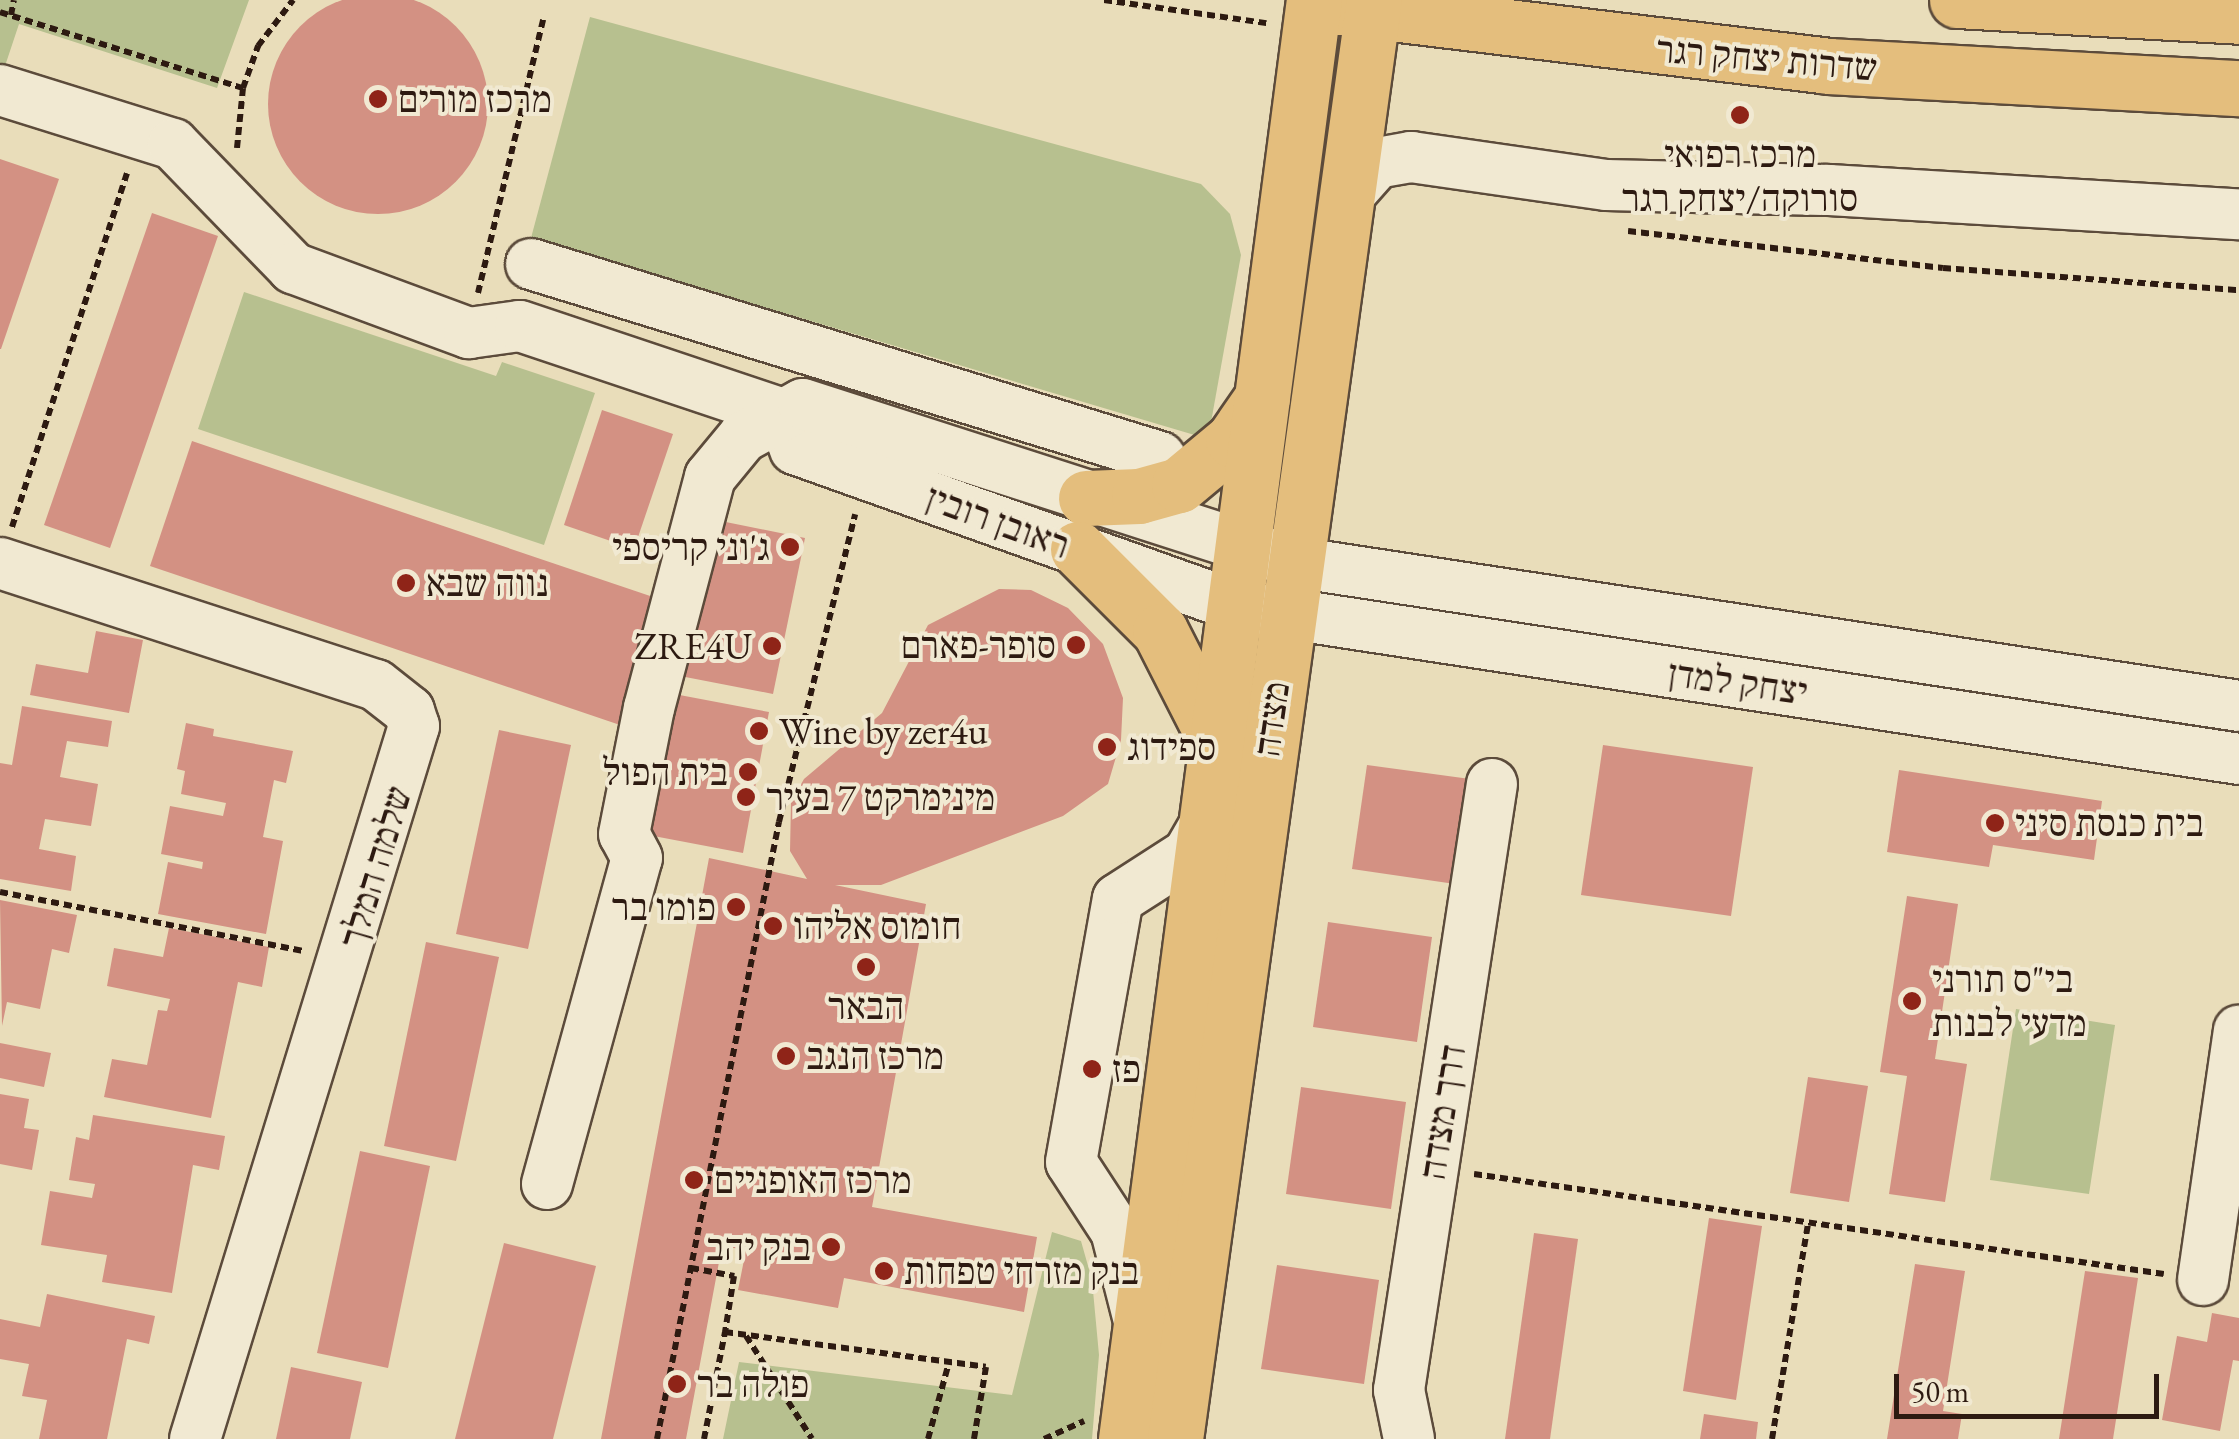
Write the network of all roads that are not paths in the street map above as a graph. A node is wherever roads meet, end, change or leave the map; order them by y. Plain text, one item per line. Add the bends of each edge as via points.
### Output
1 (1957, 0) edge
2 (1308, 1) edge
3 (1373, 6) edge
4 (2239, 16) edge
5 (2239, 88) edge
6 (0, 90) edge
7 (1346, 198) junction
8 (2239, 214) edge
9 (531, 264) dead end
10 (802, 347) junction
11 (1264, 396) junction
12 (780, 413) junction
13 (1160, 457) dead end
14 (1082, 524) junction
15 (1269, 556) junction
16 (0, 564) edge
17 (1261, 610) junction
18 (2239, 706) edge
19 (1218, 744) junction
20 (2239, 759) edge
21 (1492, 784) dead end
22 (1207, 821) junction
23 (2239, 1031) edge
24 (547, 1184) dead end
25 (2202, 1280) road end
26 (1140, 1331) junction
27 (195, 1439) edge
28 (1126, 1439) edge
29 (1175, 1439) edge
30 (1408, 1439) edge

1 - 4 main road
2 - 3 main road, שדרות יצחק רגר
2 - 11 main road, מצדה
3 - 5 main road, שדרות יצחק רגר via 1828,66
3 - 7 main road, מצדה
6 - 12 street, ראובן רובין via 173,144 293,268 469,333 520,326
7 - 8 street via 1366,172 1398,157 1606,185 1829,190
7 - 15 main road, מצדה
9 - 10 street
10 - 12 street
10 - 13 street
11 - 14 main road via 1232,440 1179,486 1139,496
11 - 15 main road, מצדה
12 - 14 street, ראובן רובין via 803,404
12 - 14 street, ראובן רובין via 795,448 865,474
12 - 24 street via 743,437 710,478 624,834 637,858
14 - 15 street, ראובן רובין
14 - 17 street, ראובן רובין
14 - 19 main road via 1160,632
15 - 17 main road, מצדה
15 - 18 street, יצחק למדן
16 - 27 street, שלמה המלך via 376,685 410,710 414,726
17 - 19 main road, מצדה
17 - 20 street, יצחק למדן
17 - 29 main road, מצדה
19 - 22 main road, מצדה
21 - 30 street, דרך מצדה via 1399,1390
22 - 26 main road, מצדה
22 - 26 street via 1188,854 1118,899 1071,1162 1116,1231
23 - 25 street
26 - 28 main road, מצדה

